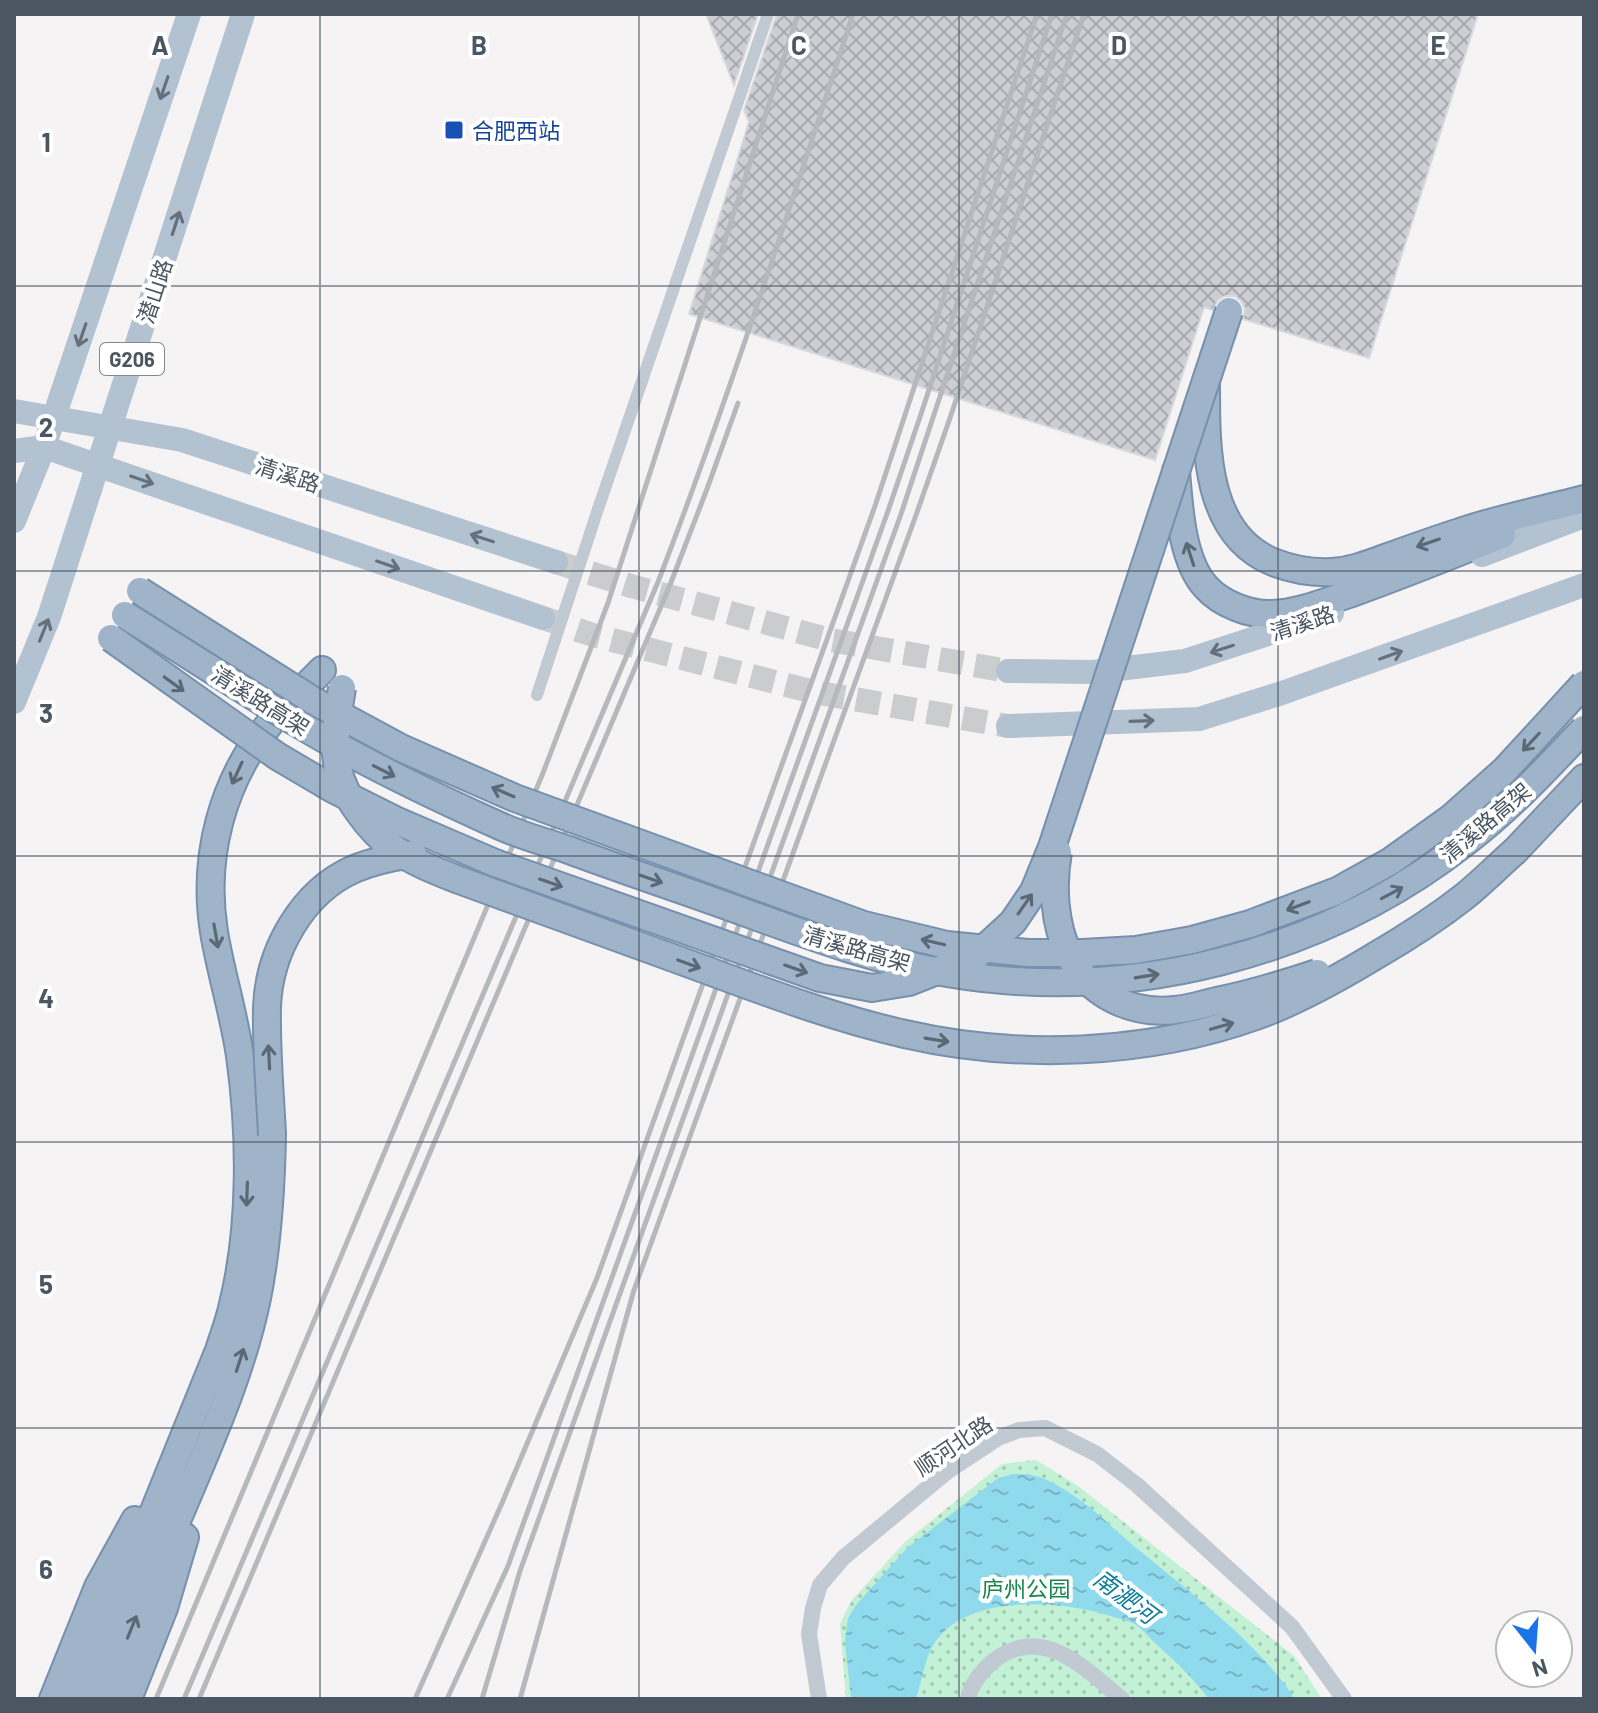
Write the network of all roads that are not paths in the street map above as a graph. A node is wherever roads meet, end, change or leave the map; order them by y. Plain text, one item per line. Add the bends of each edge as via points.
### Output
1 (189, 14) edge
2 (243, 14) edge
3 (768, 14) edge
4 (1207, 379) junction
5 (14, 411) edge
6 (54, 418) junction
7 (110, 428) junction
8 (44, 447) junction
9 (14, 451) edge
10 (98, 465) junction
11 (1176, 471) junction
12 (1584, 501) edge
13 (1584, 516) edge
14 (14, 521) edge
15 (556, 562) tunnel mouth
16 (1584, 585) edge
17 (140, 591) dead end
18 (125, 615) dead end
19 (543, 618) tunnel mouth
20 (111, 638) dead end
21 (322, 670) dead end
22 (1008, 671) tunnel mouth
23 (1584, 684) edge
24 (342, 688) dead end
25 (537, 695) dead end
26 (14, 702) edge
27 (1008, 726) tunnel mouth
28 (1584, 729) edge
29 (1584, 778) edge
30 (495, 863) junction
31 (1406, 938) junction
32 (193, 1411) junction
33 (221, 1417) junction
34 (53, 1699) edge
35 (78, 1699) edge
36 (102, 1699) edge
37 (128, 1699) edge
38 (819, 1699) edge
39 (968, 1699) edge
40 (1122, 1699) edge
41 (1344, 1699) edge

1 -> 6 main road, G206
7 -> 2 main road, 潜山路 / G206
3 - 25 street, bridge
4 - 11 highway, bridge via 1229,311
12 -> 4 highway via 1463,531 1359,567 1333,572 1284,567 1244,544 1220,507 1209,464
4 - 31 highway, bridge via 1068,798 1056,861 1056,914 1062,940 1089,984 1113,1000 1142,1010 1175,1010 1322,972
5 - 6 main road, 清溪路
6 - 7 main road, 清溪路
6 - 8 main road, G206
7 - 10 main road, 潜山路 / G206
15 -> 7 main road, 清溪路 via 182,440
8 - 9 main road
8 - 10 main road
8 - 14 main road, G206
10 -> 19 main road
26 -> 10 main road, 潜山路 / G206 via 49,617
12 -> 11 highway via 1366,588 1271,614 1249,611 1206,587 1180,523
30 -> 11 highway, bridge via 820,978 872,988 909,982 977,955 1013,922 1034,891
13 -> 22 main road, 清溪路 via 1343,609 1185,661 1093,672
27 -> 16 main road via 1199,719
23 -> 17 highway, 清溪路高架, bridge via 1505,770 1451,818 1337,891 1192,940 1136,950 1028,953 947,945 864,925 515,798 401,748 314,701
18 -> 28 highway, 清溪路高架, bridge via 299,724 504,828 857,951 947,973 1029,981 1084,982 1198,967 1260,951 1352,913 1404,886 1468,841
20 -> 30 highway, bridge via 277,756 333,789
21 -> 32 highway, bridge via 271,722 240,765 216,835 211,899 242,1070 247,1200 234,1302
24 -> 31 highway, bridge via 337,768 349,798 391,847 517,902 807,1007 906,1034 1029,1050 1079,1050 1187,1036 1257,1016 1327,984
29 - 31 highway, bridge via 1515,851
33 -> 30 highway, bridge via 253,1312 265,1251 272,1135 267,1004 279,950 312,900 353,870 413,854
32 - 34 highway via 98,1587
32 - 35 highway
36 -> 33 highway
33 - 37 highway via 164,1608
38 - 41 street, 顺河北路 via 809,1634 820,1585 843,1558 948,1471 998,1438 1045,1428 1097,1454 1137,1485 1292,1627
39 - 40 street via 981,1672 997,1658 1036,1644 1081,1665

